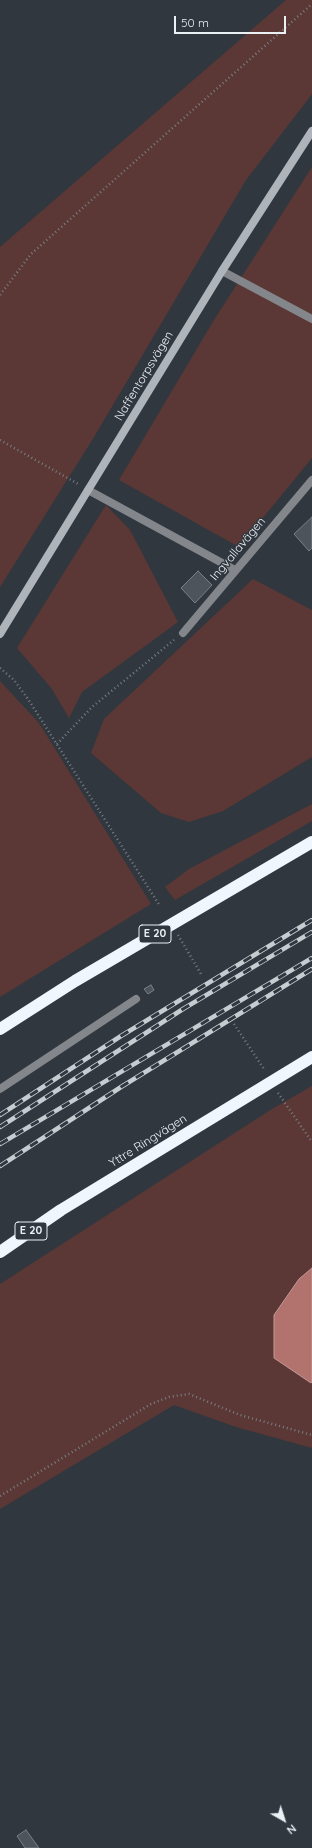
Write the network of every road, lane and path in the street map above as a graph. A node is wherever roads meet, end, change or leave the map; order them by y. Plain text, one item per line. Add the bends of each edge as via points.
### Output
1 (312, 4) edge
2 (312, 131) edge
3 (222, 271) junction
4 (0, 295) edge
5 (312, 319) edge
6 (0, 440) edge
7 (312, 480) edge
8 (88, 490) junction
9 (235, 570) junction
10 (183, 633) joint
11 (0, 634) edge
12 (0, 668) edge
13 (57, 744) junction
14 (312, 842) edge
15 (160, 906) dead end
16 (177, 932) dead end
17 (201, 974) dead end
18 (136, 999) dead end
19 (234, 1024) dead end
20 (0, 1029) edge
21 (312, 1057) edge
22 (264, 1069) dead end
23 (0, 1089) edge
24 (278, 1093) dead end
25 (312, 1142) edge
26 (0, 1252) edge
27 (312, 1435) edge
28 (0, 1496) edge

1 - 4 path via 31,254
2 - 3 street, Naffentorpsvägen
3 - 5 lane
3 - 8 street, Naffentorpsvägen
6 - 8 path
7 - 9 lane, Ingvallavägen
8 - 9 lane
8 - 11 street, Naffentorpsvägen
9 - 10 lane, Ingvallavägen
10 - 13 path via 92,707
12 - 13 path via 14,680
13 - 15 path
14 - 20 highway, E 20 via 75,981
16 - 17 path
18 - 23 lane
19 - 22 path
21 - 26 highway, Yttre Ringvägen / E 20 via 61,1210
24 - 25 path
27 - 28 path via 240,1415 189,1394 169,1397 151,1404

